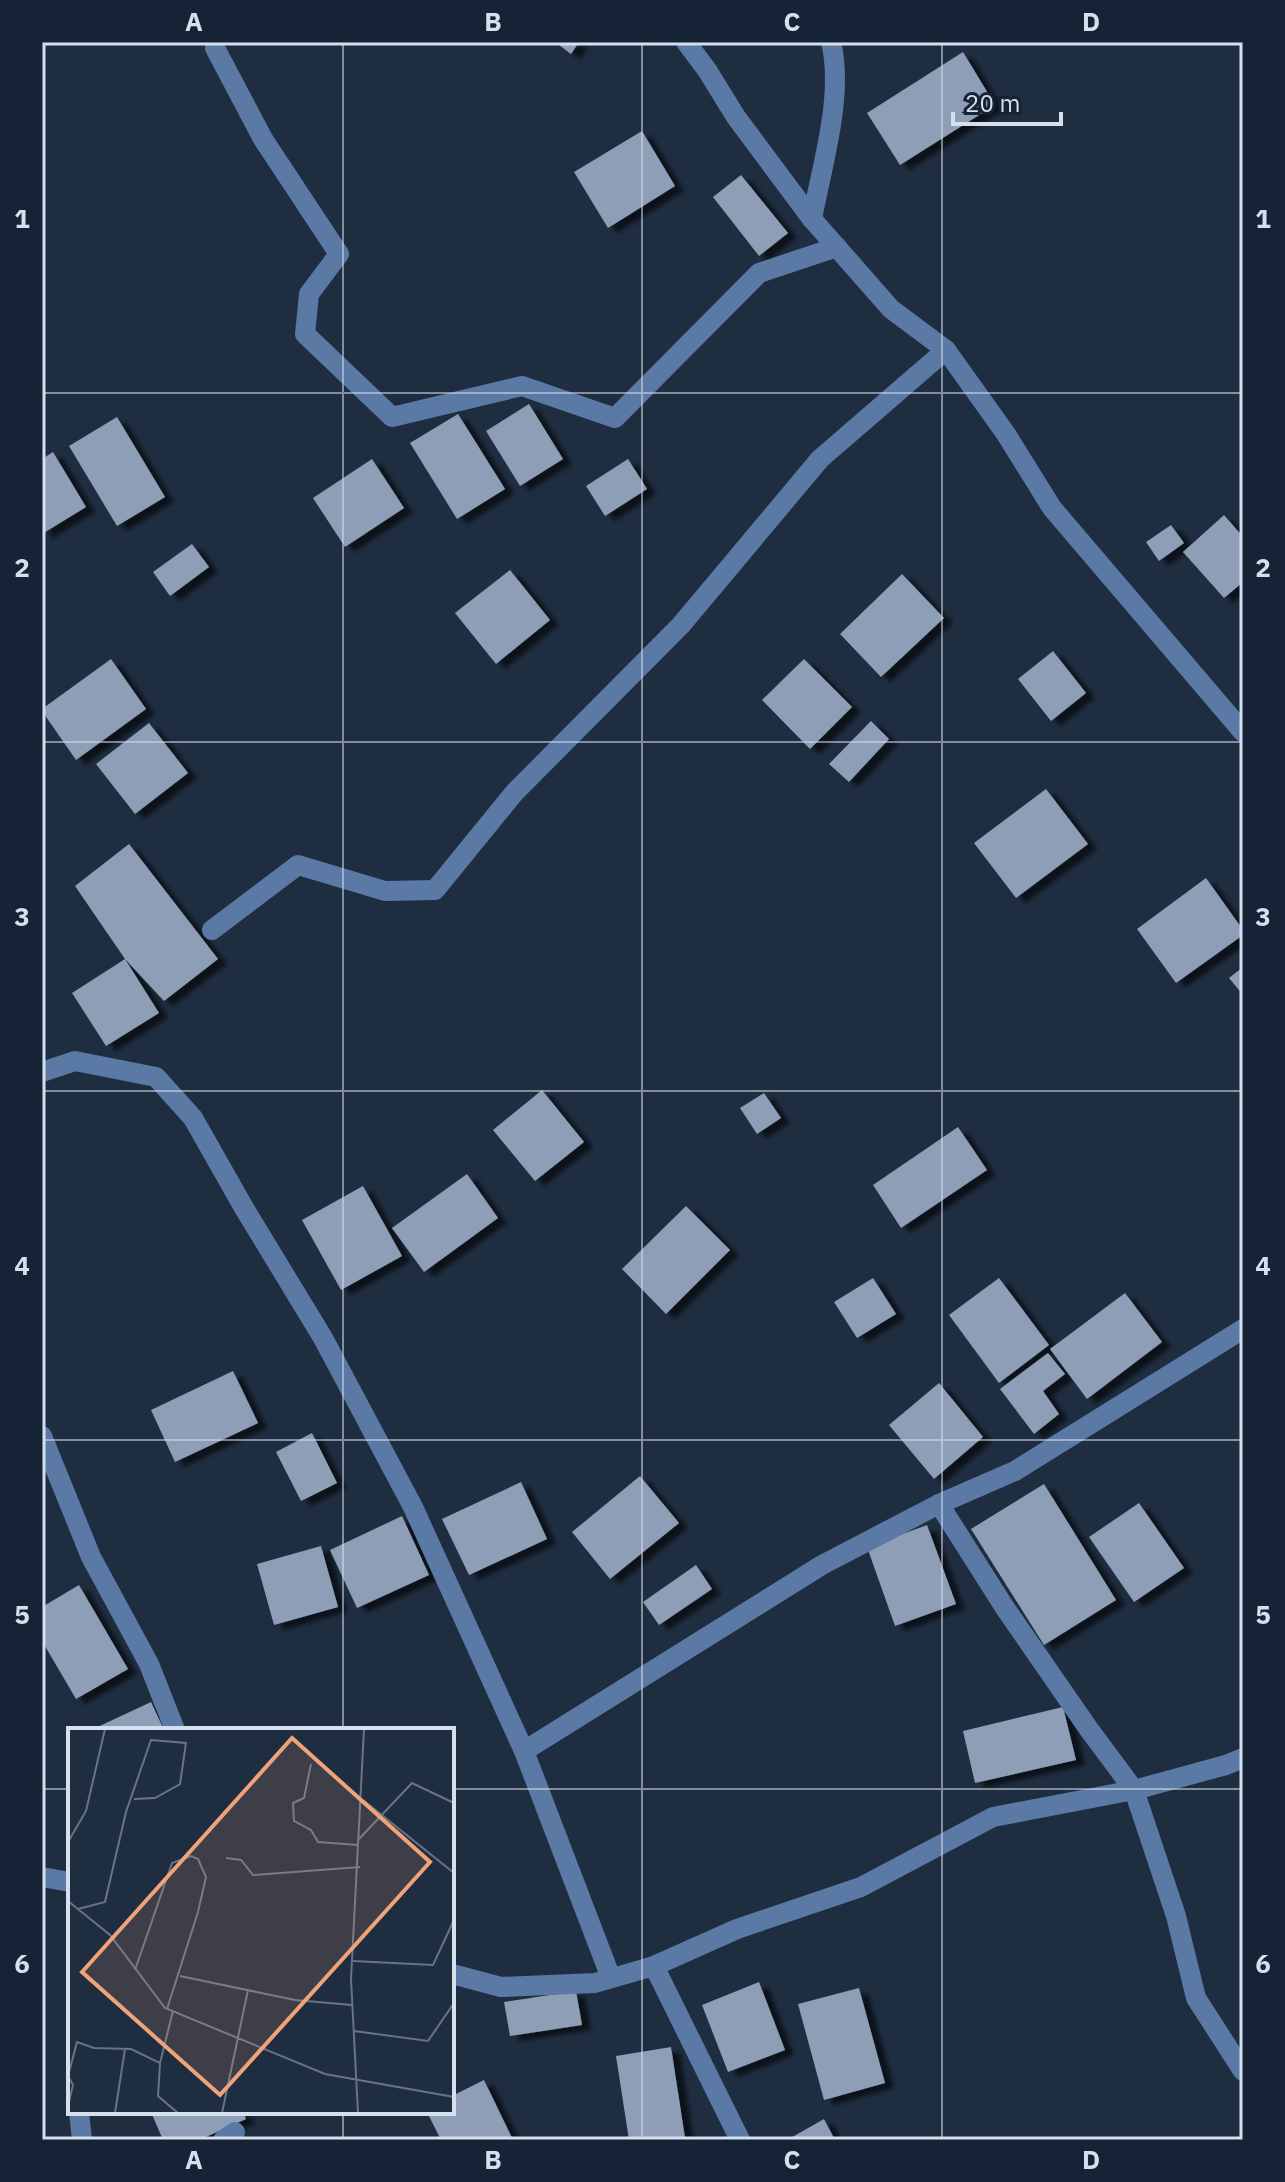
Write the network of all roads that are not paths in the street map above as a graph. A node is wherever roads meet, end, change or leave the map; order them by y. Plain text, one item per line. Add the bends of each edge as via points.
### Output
1 (686, 42) edge
2 (831, 42) edge
3 (215, 48) dead end
4 (812, 219) junction
5 (837, 247) junction
6 (946, 350) junction
7 (1243, 732) edge
8 (212, 930) dead end
9 (42, 1072) edge
10 (1243, 1329) edge
11 (42, 1436) edge
12 (939, 1504) junction
13 (174, 1728) edge
14 (524, 1751) junction
15 (1243, 1758) edge
16 (1134, 1790) junction
17 (42, 1877) edge
18 (68, 1882) edge
19 (654, 1966) junction
20 (454, 1975) edge
21 (611, 1978) junction
22 (1243, 2071) edge
23 (79, 2114) edge
24 (82, 2140) edge
25 (740, 2140) edge

1 - 4 street
2 - 4 street via 832,115
3 - 5 street via 263,139 339,254 309,294 305,334 392,417 522,386 615,418 759,273
4 - 5 street
5 - 6 street via 891,309
6 - 7 street via 1052,508
6 - 8 street via 820,459 681,625 514,793 435,890 385,891 298,865
9 - 14 street via 75,1061 156,1077 193,1118 323,1338 405,1493
10 - 12 street via 1015,1471
11 - 13 street via 91,1557 149,1664
12 - 14 street via 822,1565
12 - 16 street via 1005,1608
14 - 21 street
15 - 16 street
16 - 19 street via 993,1817 861,1887 737,1929
16 - 22 street via 1176,1916 1196,1998
17 - 18 street
19 - 21 street
19 - 25 street
20 - 21 street via 501,1987
23 - 24 street

